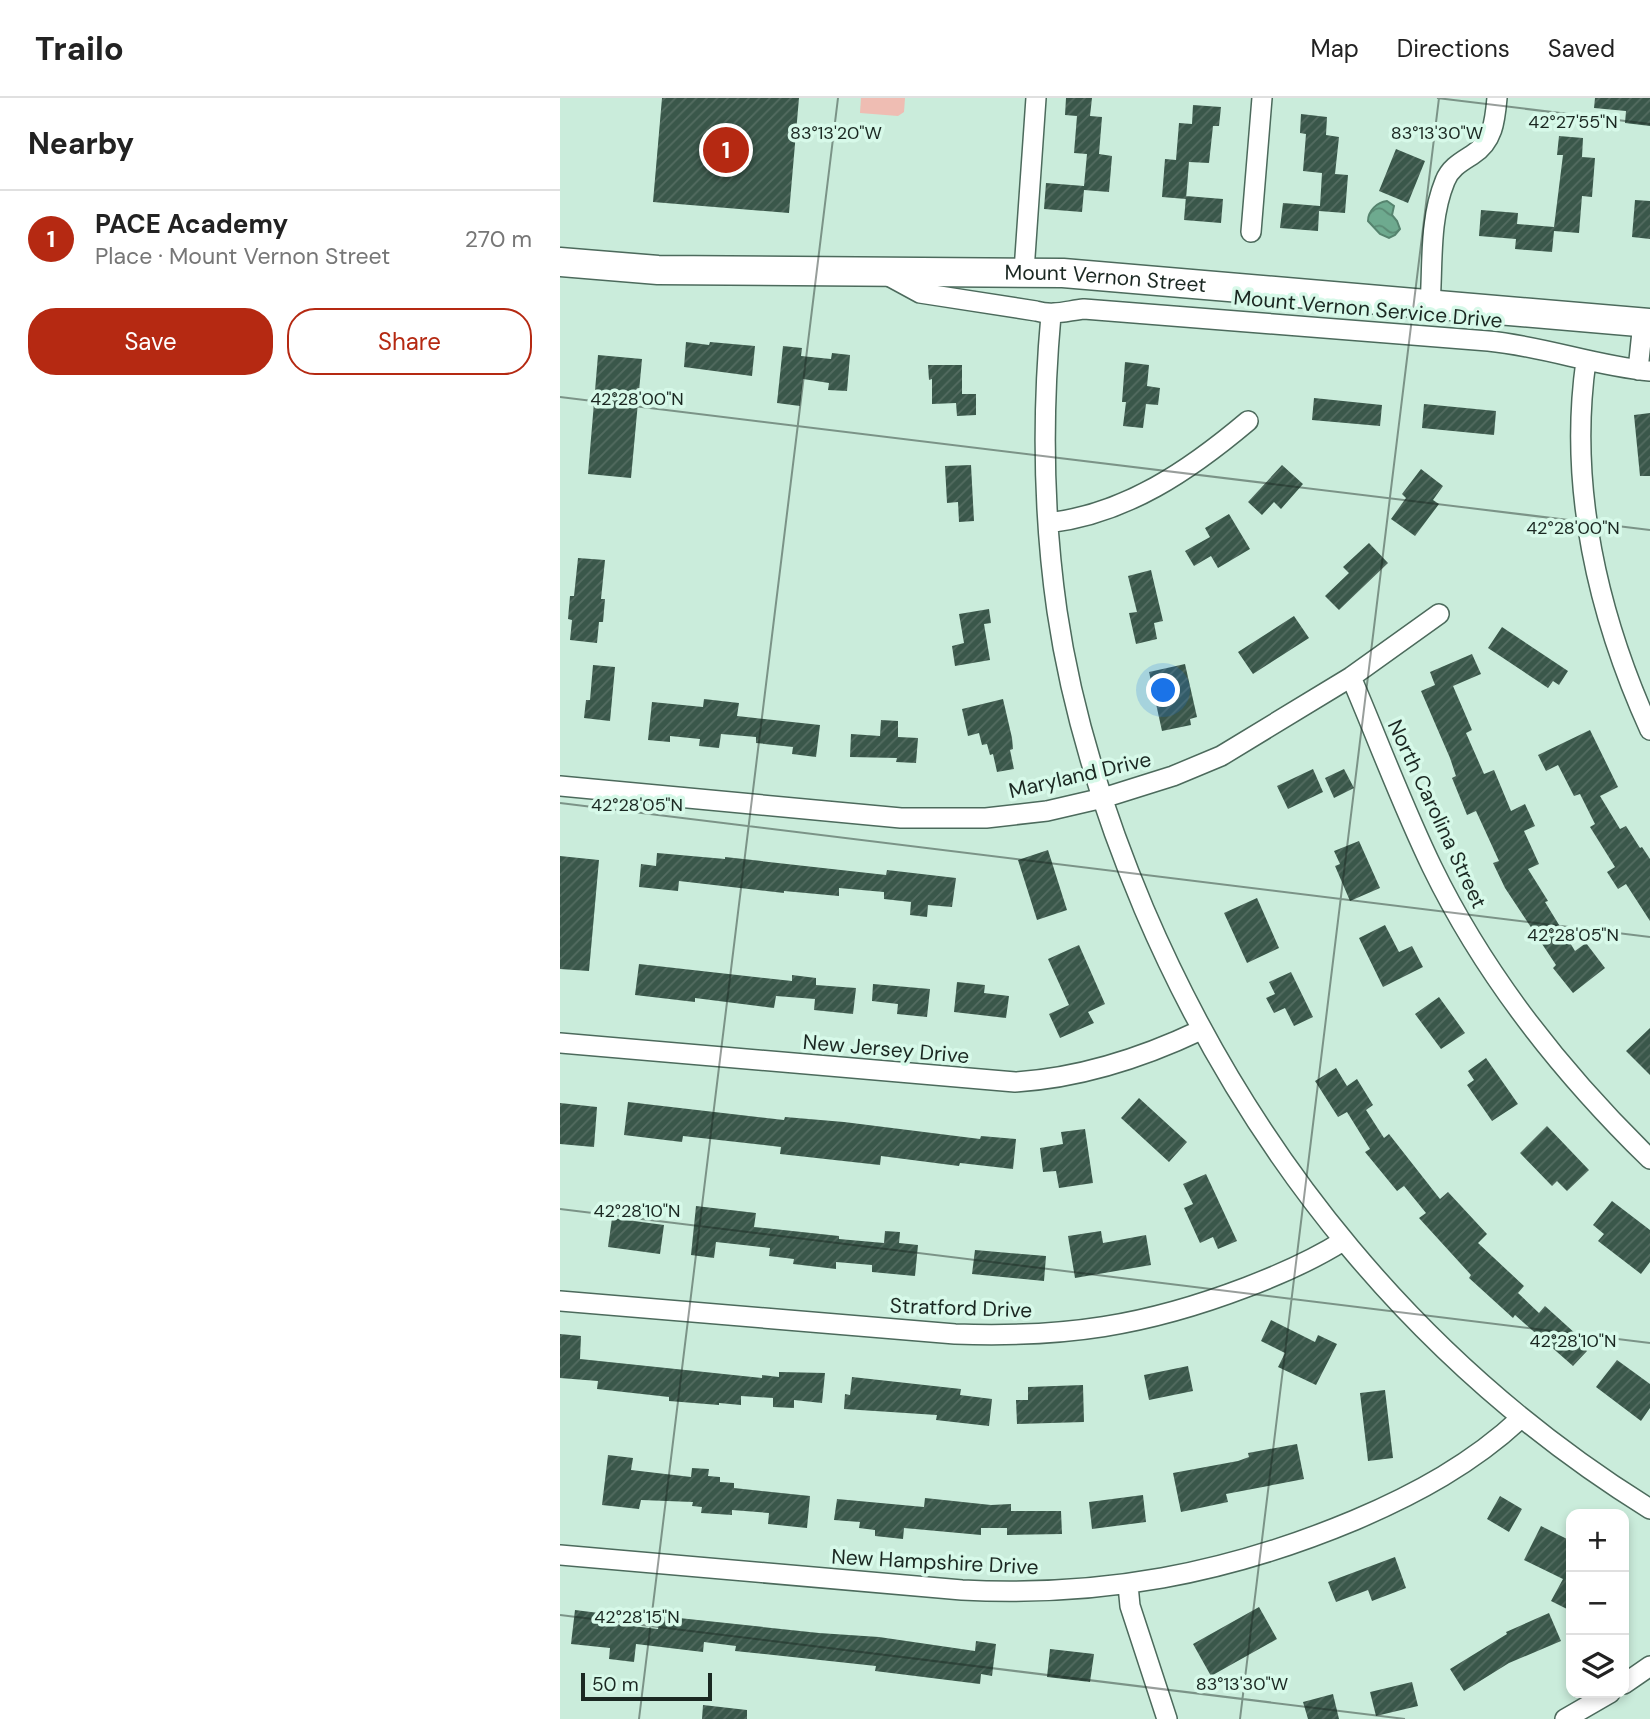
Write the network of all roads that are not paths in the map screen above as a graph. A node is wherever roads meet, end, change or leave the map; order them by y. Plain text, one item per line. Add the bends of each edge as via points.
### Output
1 (1036, 98) edge
2 (1262, 98) edge
3 (1497, 98) edge
4 (1251, 232) dead end
5 (560, 262) edge
6 (878, 270) junction
7 (1024, 271) junction
8 (1430, 305) junction
9 (1052, 315) junction
10 (1646, 323) edge
11 (1586, 361) junction
12 (1644, 371) edge
13 (1248, 421) dead end
14 (1048, 523) junction
15 (1439, 614) dead end
16 (1350, 677) junction
17 (1650, 730) edge
18 (560, 786) edge
19 (1102, 797) junction
20 (1201, 1030) junction
21 (560, 1043) edge
22 (1650, 1159) edge
23 (1343, 1241) junction
24 (560, 1301) edge
25 (1521, 1418) junction
26 (1650, 1509) edge
27 (560, 1555) edge
28 (1128, 1585) junction
29 (1650, 1666) edge
30 (1629, 1681) edge
31 (1601, 1698) edge
32 (1167, 1719) edge
33 (1565, 1719) edge

1 - 7 street
2 - 4 street
3 - 8 street via 1490,138 1446,178 1432,239
5 - 6 street, Mount Vernon Street via 658,270
6 - 7 street, Mount Vernon Street
6 - 9 street, Mount Vernon Service Drive via 920,293
7 - 8 street, Mount Vernon Street
8 - 10 street, Mount Vernon Street
9 - 11 street, Mount Vernon Service Drive via 1084,309 1488,341
9 - 14 street via 1045,406
10 - 12 street
11 - 12 street, Mount Vernon Service Drive
11 - 17 street via 1582,473 1591,552 1613,636
13 - 14 street via 1209,454 1135,498 1080,518
14 - 19 street via 1070,677
15 - 16 street, Maryland Drive
16 - 19 street, Maryland Drive via 1221,756
16 - 22 street, North Carolina Street via 1427,857 1470,937 1561,1066
18 - 19 street, Maryland Drive via 927,818 1017,815
19 - 20 street via 1136,890
20 - 21 street, New Jersey Drive via 1096,1070 1015,1082
20 - 23 street via 1276,1152
23 - 24 street, Stratford Drive via 1276,1275 1175,1312 1063,1333 955,1334
23 - 25 street via 1423,1328
25 - 26 street
25 - 28 street, New Hampshire Drive via 1482,1452 1373,1513 1266,1554
27 - 28 street, New Hampshire Drive via 962,1590 1026,1592
28 - 32 street via 1130,1606
29 - 30 street
31 - 33 street

